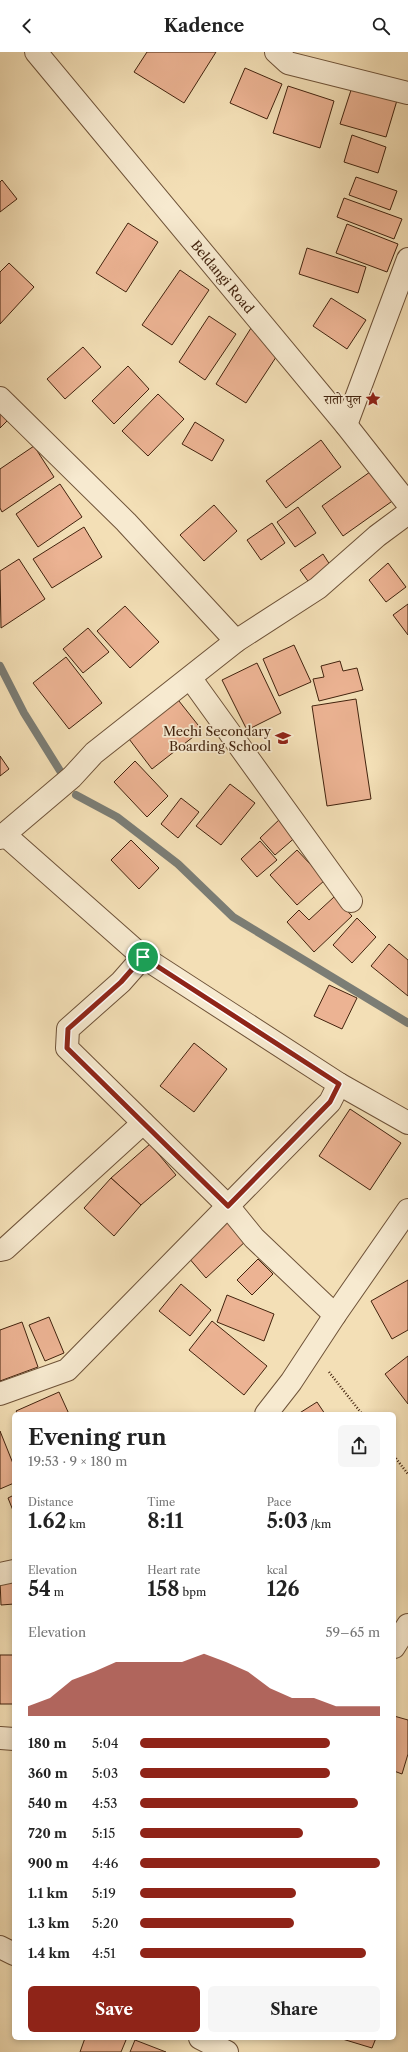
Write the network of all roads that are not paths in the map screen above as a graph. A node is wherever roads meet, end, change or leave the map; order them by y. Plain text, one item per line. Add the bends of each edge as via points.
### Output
1 (36, 52) edge
2 (276, 52) edge
3 (408, 93) edge
4 (408, 260) edge
5 (0, 398) edge
6 (346, 425) junction
7 (408, 504) edge
8 (408, 513) edge
9 (236, 642) junction
10 (191, 679) junction
11 (2, 837) edge
12 (351, 901) dead end
13 (143, 957) junction
14 (339, 1084) junction
15 (143, 1123) junction
16 (408, 1123) edge
17 (228, 1206) junction
18 (408, 1210) edge
19 (0, 1250) edge
20 (335, 1315) junction
21 (0, 1394) edge
22 (267, 1412) edge
23 (12, 1572) edge
24 (0, 1574) edge
25 (408, 1625) edge
26 (396, 1644) edge
27 (0, 1738) edge
28 (12, 1739) edge
29 (0, 1947) edge
30 (12, 1953) edge
31 (204, 2040) edge
32 (227, 2052) edge

1 - 6 street, Beldangi Road
2 - 3 street via 288,63
4 - 6 street
5 - 9 street via 126,522
6 - 7 street, Beldangi Road
8 - 9 street via 377,536 318,588
9 - 10 street
10 - 11 street via 94,753 72,777
10 - 12 street
11 - 13 street
13 - 14 street
13 - 15 street via 121,982 68,1029 67,1048
14 - 16 street
14 - 17 street via 330,1102
15 - 17 street
15 - 19 street via 5,1249
17 - 20 street via 254,1238
17 - 21 street via 66,1370
18 - 20 street
20 - 22 street
23 - 24 street
25 - 26 street
27 - 28 street
29 - 30 street
31 - 32 street

